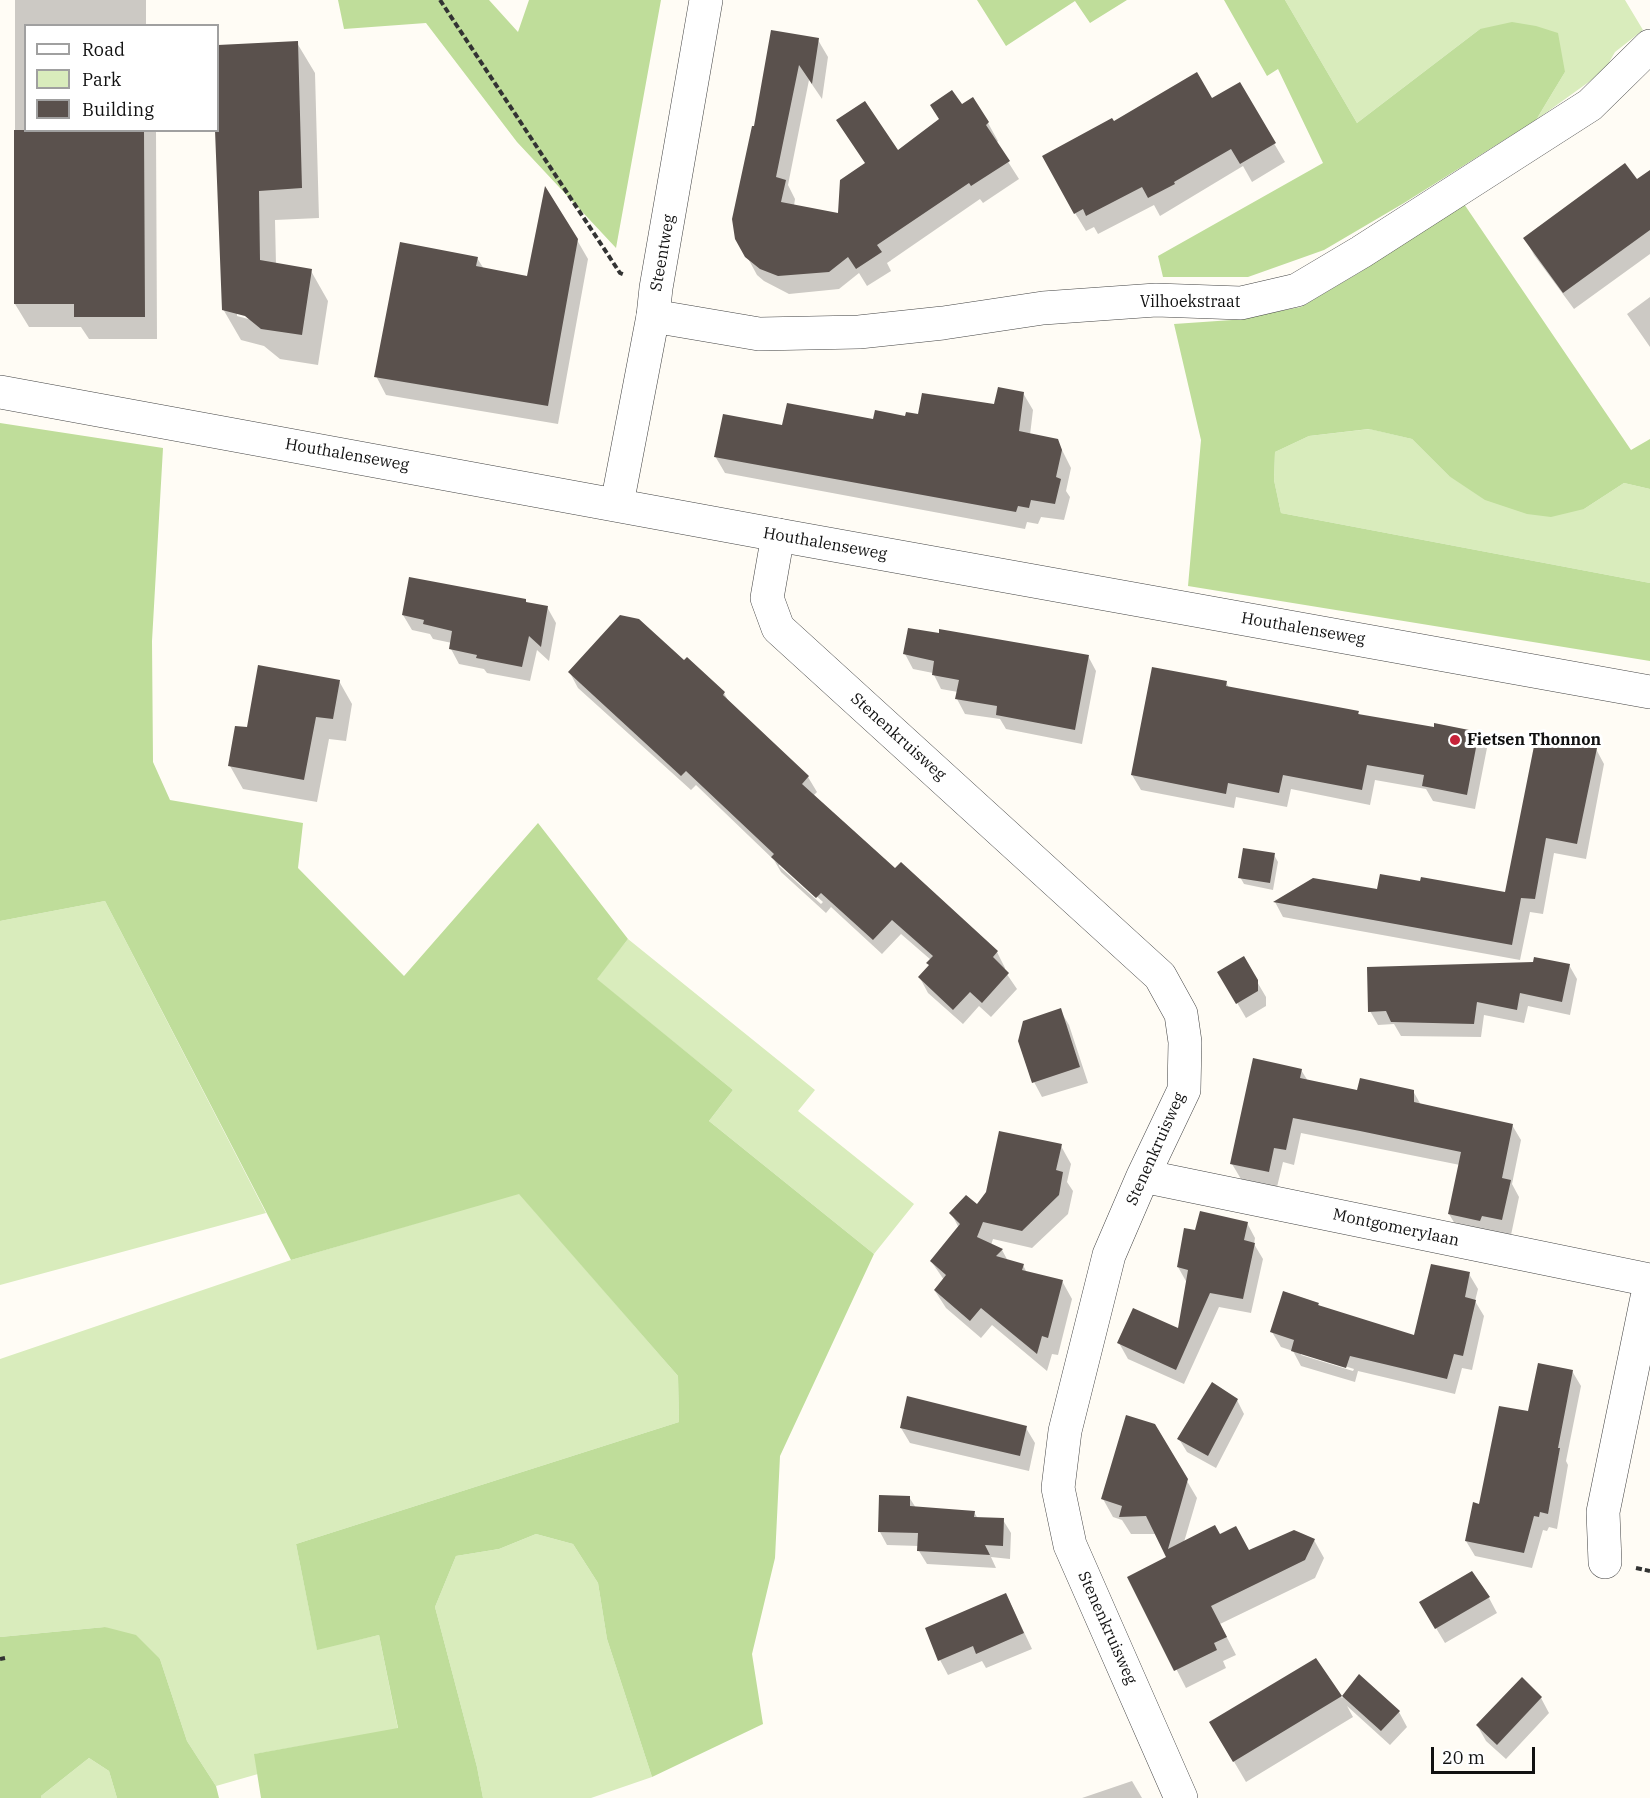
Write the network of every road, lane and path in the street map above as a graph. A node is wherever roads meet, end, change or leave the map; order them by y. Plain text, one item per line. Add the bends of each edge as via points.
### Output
1 (440, 0) edge
2 (706, 0) edge
3 (1650, 46) edge
4 (655, 302) junction
5 (0, 392) edge
6 (617, 504) junction
7 (778, 535) junction
8 (1650, 692) edge
9 (1143, 1176) junction
10 (1650, 1282) edge
11 (1605, 1562) dead end
12 (1181, 1798) edge

1 - 4 path via 620,273
2 - 4 street, Steentweg
3 - 4 street, Vilhoekstraat via 1590,105 1298,290 1241,303 1156,300 1043,308 859,332 759,334
4 - 6 street, Steentweg
5 - 6 street, Houthalenseweg
6 - 7 street, Houthalenseweg
7 - 8 street, Houthalenseweg
7 - 9 street, Stenenkruisweg via 767,598 778,628 1161,976 1181,1014 1184,1090
9 - 10 street, Montgomerylaan
9 - 12 street, Stenenkruisweg via 1109,1255 1065,1431 1058,1488 1070,1545
10 - 11 street, Montgomerylaan via 1603,1512

